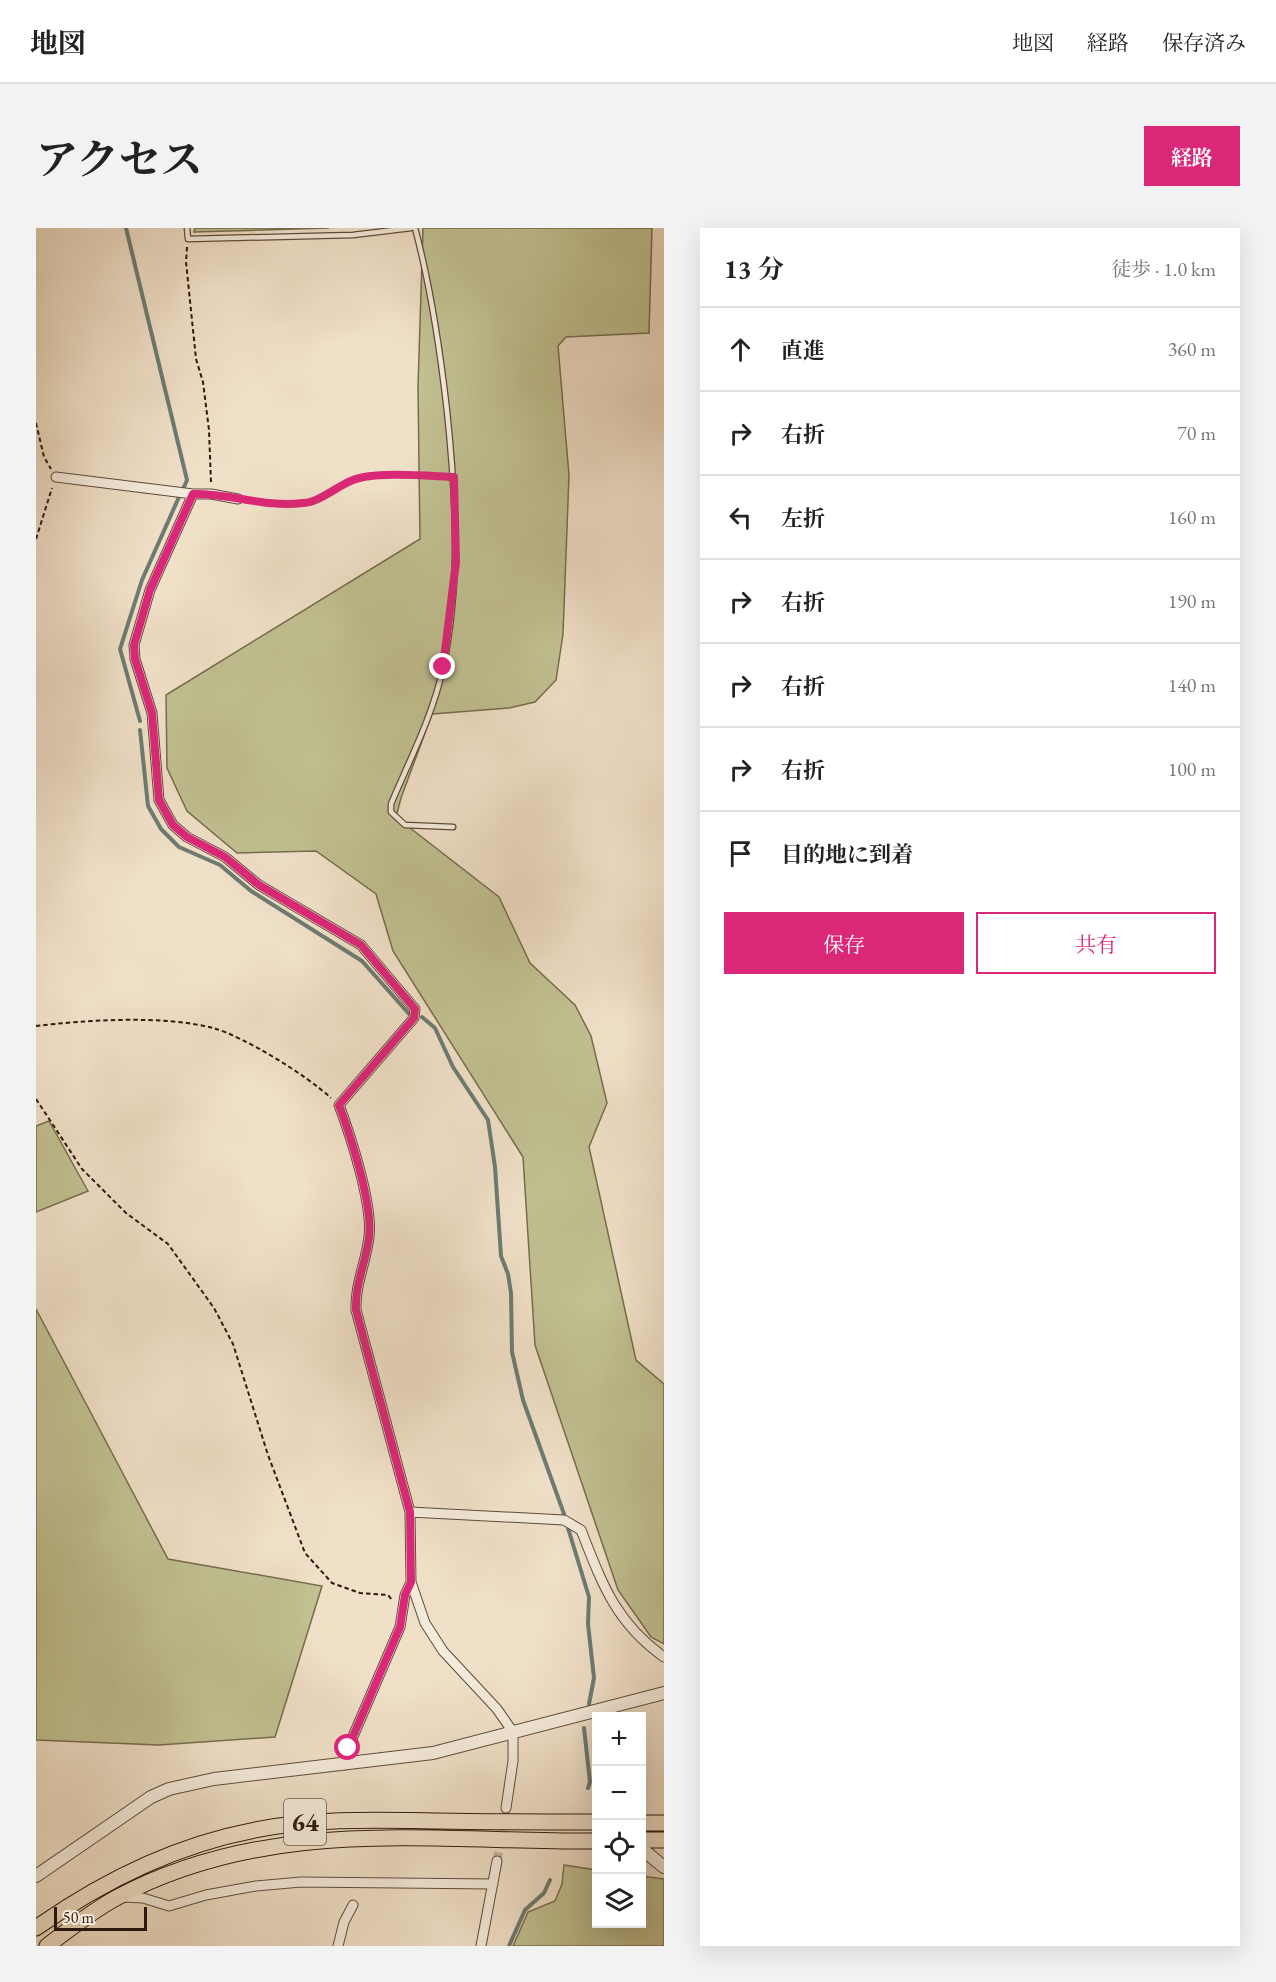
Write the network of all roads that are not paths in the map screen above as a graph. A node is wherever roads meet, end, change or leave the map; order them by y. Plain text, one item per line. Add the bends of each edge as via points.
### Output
1 (188, 228) edge
2 (413, 228) edge
3 (56, 477) road end
4 (193, 494) junction
5 (238, 499) road end
6 (453, 827) dead end
7 (410, 1512) junction
8 (411, 1582) junction
9 (664, 1657) edge
10 (664, 1693) edge
11 (513, 1732) junction
12 (345, 1765) junction
13 (507, 1808) tunnel mouth
14 (592, 1822) edge
15 (646, 1823) edge
16 (664, 1823) edge
17 (646, 1840) edge
18 (664, 1840) edge
19 (592, 1841) edge
20 (646, 1852) edge
21 (497, 1861) tunnel mouth
22 (664, 1867) edge
23 (36, 1876) edge
24 (492, 1884) junction
25 (117, 1897) junction
26 (353, 1905) dead end
27 (36, 1928) edge
28 (47, 1946) edge
29 (338, 1946) edge
30 (481, 1946) edge

1 - 2 lane via 188,239 353,236
2 - 6 lane via 438,334 454,477 456,562 435,700 391,812 405,825
3 - 4 street
4 - 5 street
4 - 7 street via 150,590 134,645 152,713 159,800 173,825 187,837 225,857 259,885 361,945 415,1009 414,1018 339,1105 367,1203 370,1235 355,1289 356,1310
7 - 8 street
7 - 9 street via 564,1520 574,1524 581,1530 618,1614 645,1644
8 - 11 street via 425,1623 443,1651
8 - 12 street via 400,1627 348,1748
10 - 11 street
11 - 12 street via 433,1753
11 - 13 street
12 - 23 street via 214,1779 169,1789 151,1797
14 - 27 main road, 64 via 312,1821 254,1830 215,1839 133,1870
15 - 16 main road
17 - 18 main road
19 - 25 main road, 64 via 365,1838 274,1845 171,1873
20 - 22 street
21 - 24 street
24 - 25 street via 301,1882 256,1886 169,1906 143,1898
24 - 30 street
25 - 28 main road, 64
26 - 29 street

